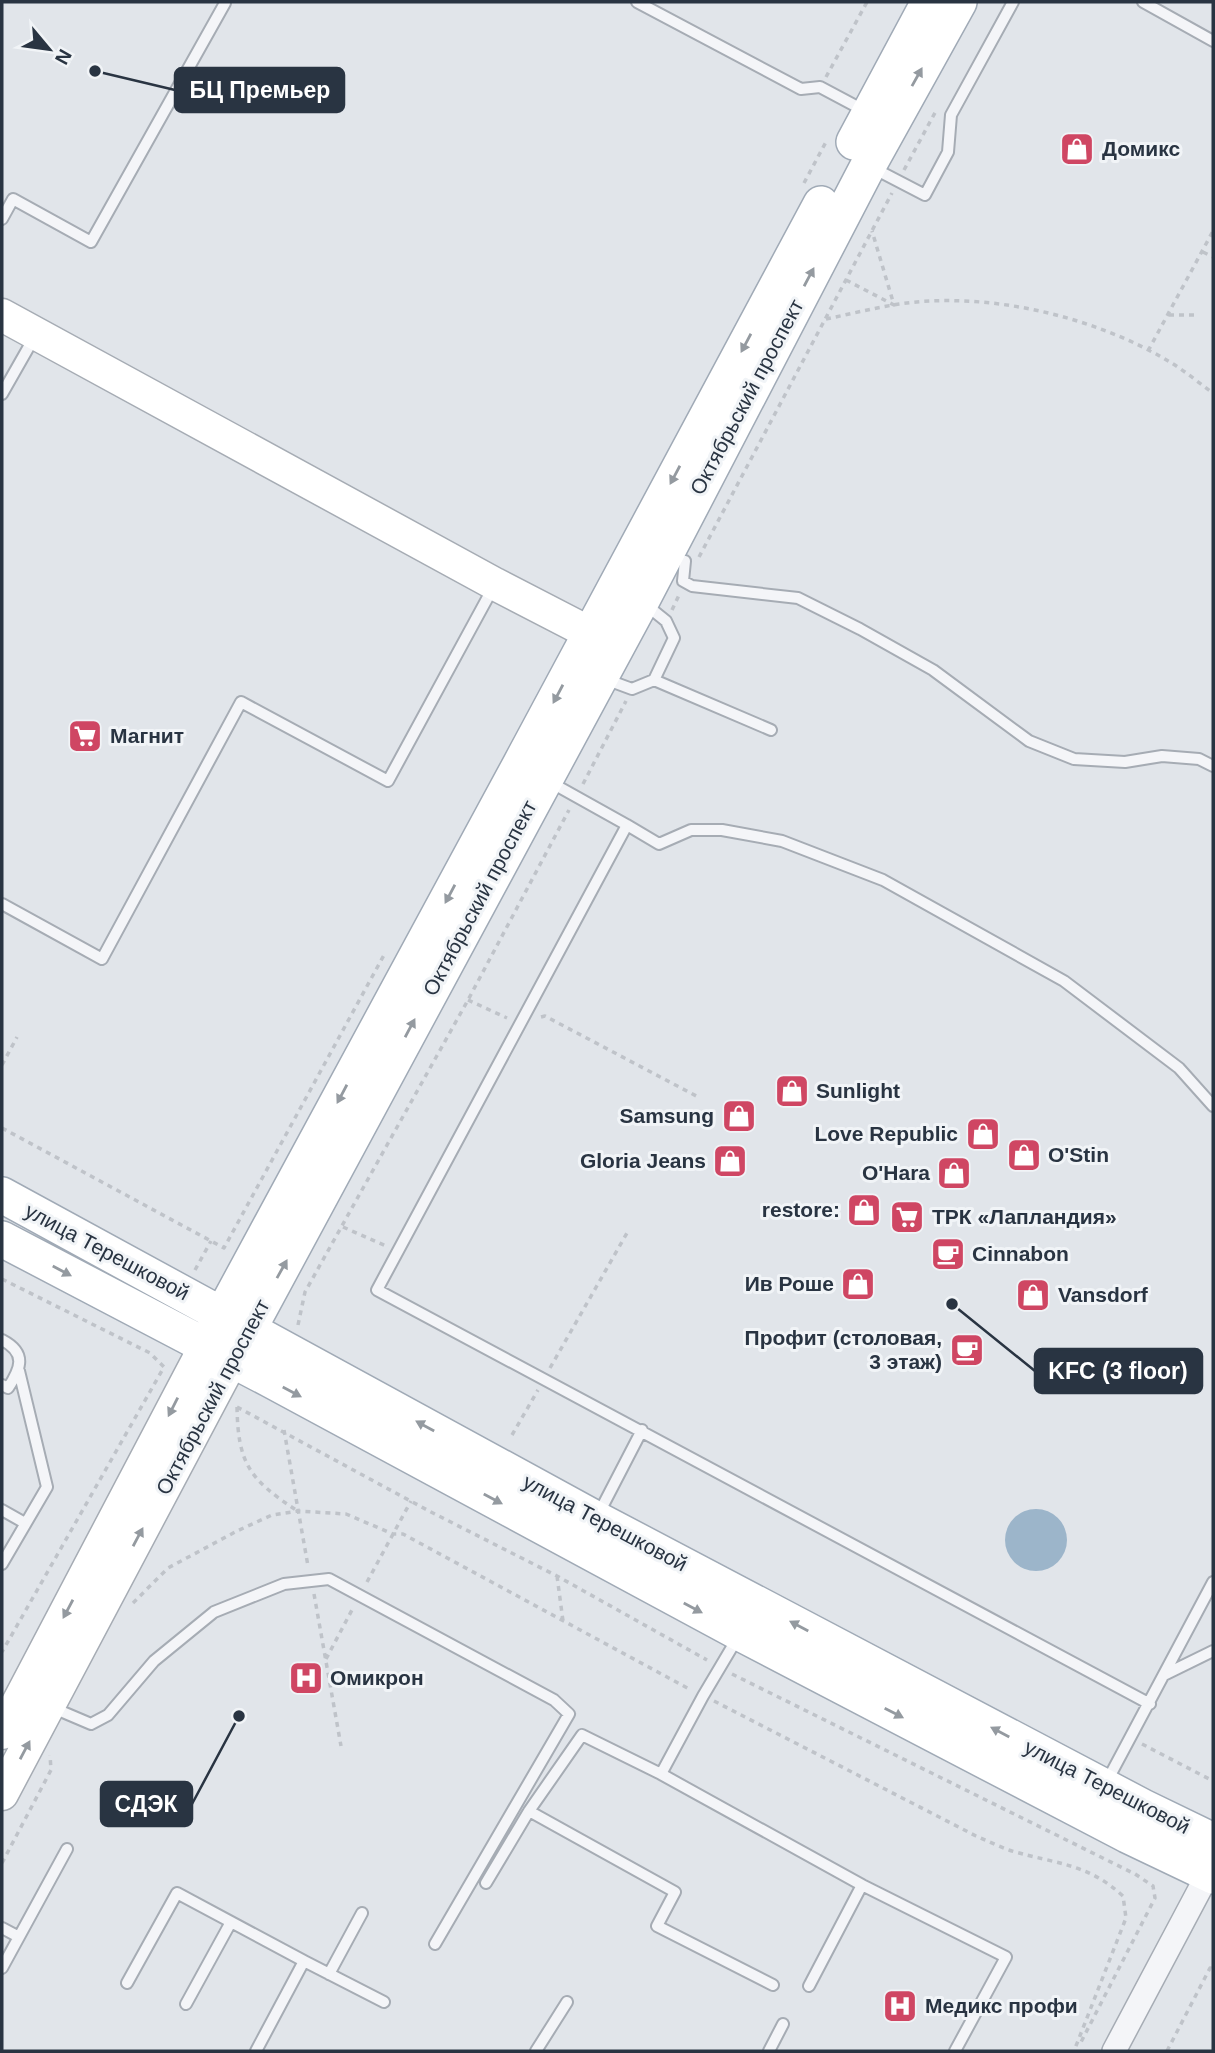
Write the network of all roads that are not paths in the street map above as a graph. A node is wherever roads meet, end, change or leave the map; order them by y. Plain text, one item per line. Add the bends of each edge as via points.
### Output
1 (637, 2) edge
2 (929, 2) edge
3 (959, 2) edge
4 (1013, 2) edge
5 (1143, 2) edge
6 (225, 3) edge
7 (1213, 41) edge
8 (869, 113) junction
9 (883, 173) junction
10 (2, 192) edge
11 (13, 198) junction
12 (2, 219) edge
13 (2, 315) edge
14 (36, 334) junction
15 (2, 394) edge
16 (671, 576) junction
17 (495, 584) junction
18 (603, 640) junction
19 (599, 677) junction
20 (654, 680) junction
21 (771, 730) dead end
22 (1213, 766) edge
23 (533, 772) junction
24 (627, 825) junction
25 (2, 904) edge
26 (1213, 1106) edge
27 (2, 1195) edge
28 (2, 1238) edge
29 (236, 1322) junction
30 (2, 1339) edge
31 (218, 1353) junction
32 (19, 1371) junction
33 (2, 1385) edge
34 (642, 1430) junction
35 (2, 1510) edge
36 (596, 1519) junction
37 (25, 1523) junction
38 (2, 1564) edge
39 (1213, 1582) edge
40 (740, 1633) junction
41 (1213, 1651) edge
42 (1164, 1675) junction
43 (1150, 1704) junction
44 (49, 1706) junction
45 (2, 1733) edge
46 (661, 1774) junction
47 (1104, 1787) junction
48 (2, 1794) edge
49 (529, 1811) junction
50 (67, 1849) dead end
51 (1212, 1863) edge
52 (486, 1883) dead end
53 (862, 1885) junction
54 (362, 1913) dead end
55 (231, 1922) junction
56 (2, 1928) edge
57 (19, 1937) junction
58 (435, 1944) dead end
59 (304, 1961) junction
60 (2, 1968) edge
61 (328, 1974) junction
62 (127, 1983) dead end
63 (773, 1985) dead end
64 (809, 1986) dead end
65 (568, 2001) dead end
66 (384, 2002) dead end
67 (186, 2004) dead end
68 (783, 2024) dead end
69 (256, 2051) edge
70 (536, 2051) edge
71 (769, 2051) edge
72 (956, 2051) edge
73 (1114, 2051) edge

1 - 8 lane via 801,89 820,87
2 - 8 main road, Октябрьский проспект
9 -> 3 main road, Октябрьский проспект
4 - 9 lane via 951,115 948,152 925,195
5 - 7 lane
6 - 11 lane via 91,242
8 -> 18 main road, Октябрьский проспект
16 -> 9 main road, Октябрьский проспект
10 - 11 lane
11 - 12 lane
13 - 14 main road
14 - 15 lane
14 - 17 main road
16 - 18 main road, Октябрьский проспект
16 - 20 lane via 666,621 674,638
16 - 22 lane via 691,586 798,598 933,670 1029,741 1073,759 1125,762 1163,756 1199,759
17 - 18 main road
17 - 25 lane via 388,781 241,702 102,959
18 - 19 main road, Октябрьский проспект
18 -> 23 main road, Октябрьский проспект
19 - 20 lane via 632,689
19 - 23 main road, Октябрьский проспект
20 - 21 lane
23 - 24 lane
23 - 29 main road, Октябрьский проспект
24 - 26 lane via 659,844 691,830 722,830 782,841 883,880 1064,981 1179,1068
24 - 34 lane via 377,1290
27 - 29 main road, улица Терешковой
28 -> 31 main road, улица Терешковой
29 - 31 main road, Октябрьский проспект
36 -> 29 main road, улица Терешковой
30 - 32 lane via 19,1355
31 -> 40 main road, улица Терешковой
44 -> 31 main road, Октябрьский проспект
31 -> 45 main road, Октябрьский проспект
32 - 33 lane via 8,1388
32 - 37 lane via 47,1487
34 - 36 lane
34 - 43 lane
35 - 37 lane
47 -> 36 main road, улица Терешковой
37 - 38 lane
39 - 42 lane
40 - 46 lane
40 -> 51 main road, улица Терешковой via 1127,1835
41 - 42 lane
42 - 43 lane
43 - 47 lane
48 -> 44 main road, Октябрьский проспект
44 - 58 lane via 90,1724 108,1715 154,1661 214,1612 284,1584 328,1579 554,1700 569,1714
46 - 49 lane via 582,1735
46 - 53 lane
47 - 51 main road, улица Терешковой
49 - 52 lane
49 - 63 lane via 675,1892 657,1926
50 - 57 lane
51 - 73 street
53 - 64 lane
53 - 72 lane via 1006,1957
54 - 61 lane
55 - 59 lane
55 - 62 lane via 177,1893
55 - 67 lane
56 - 57 lane
57 - 60 lane
59 - 61 lane
59 - 69 lane
61 - 66 lane
65 - 70 lane
68 - 71 lane

